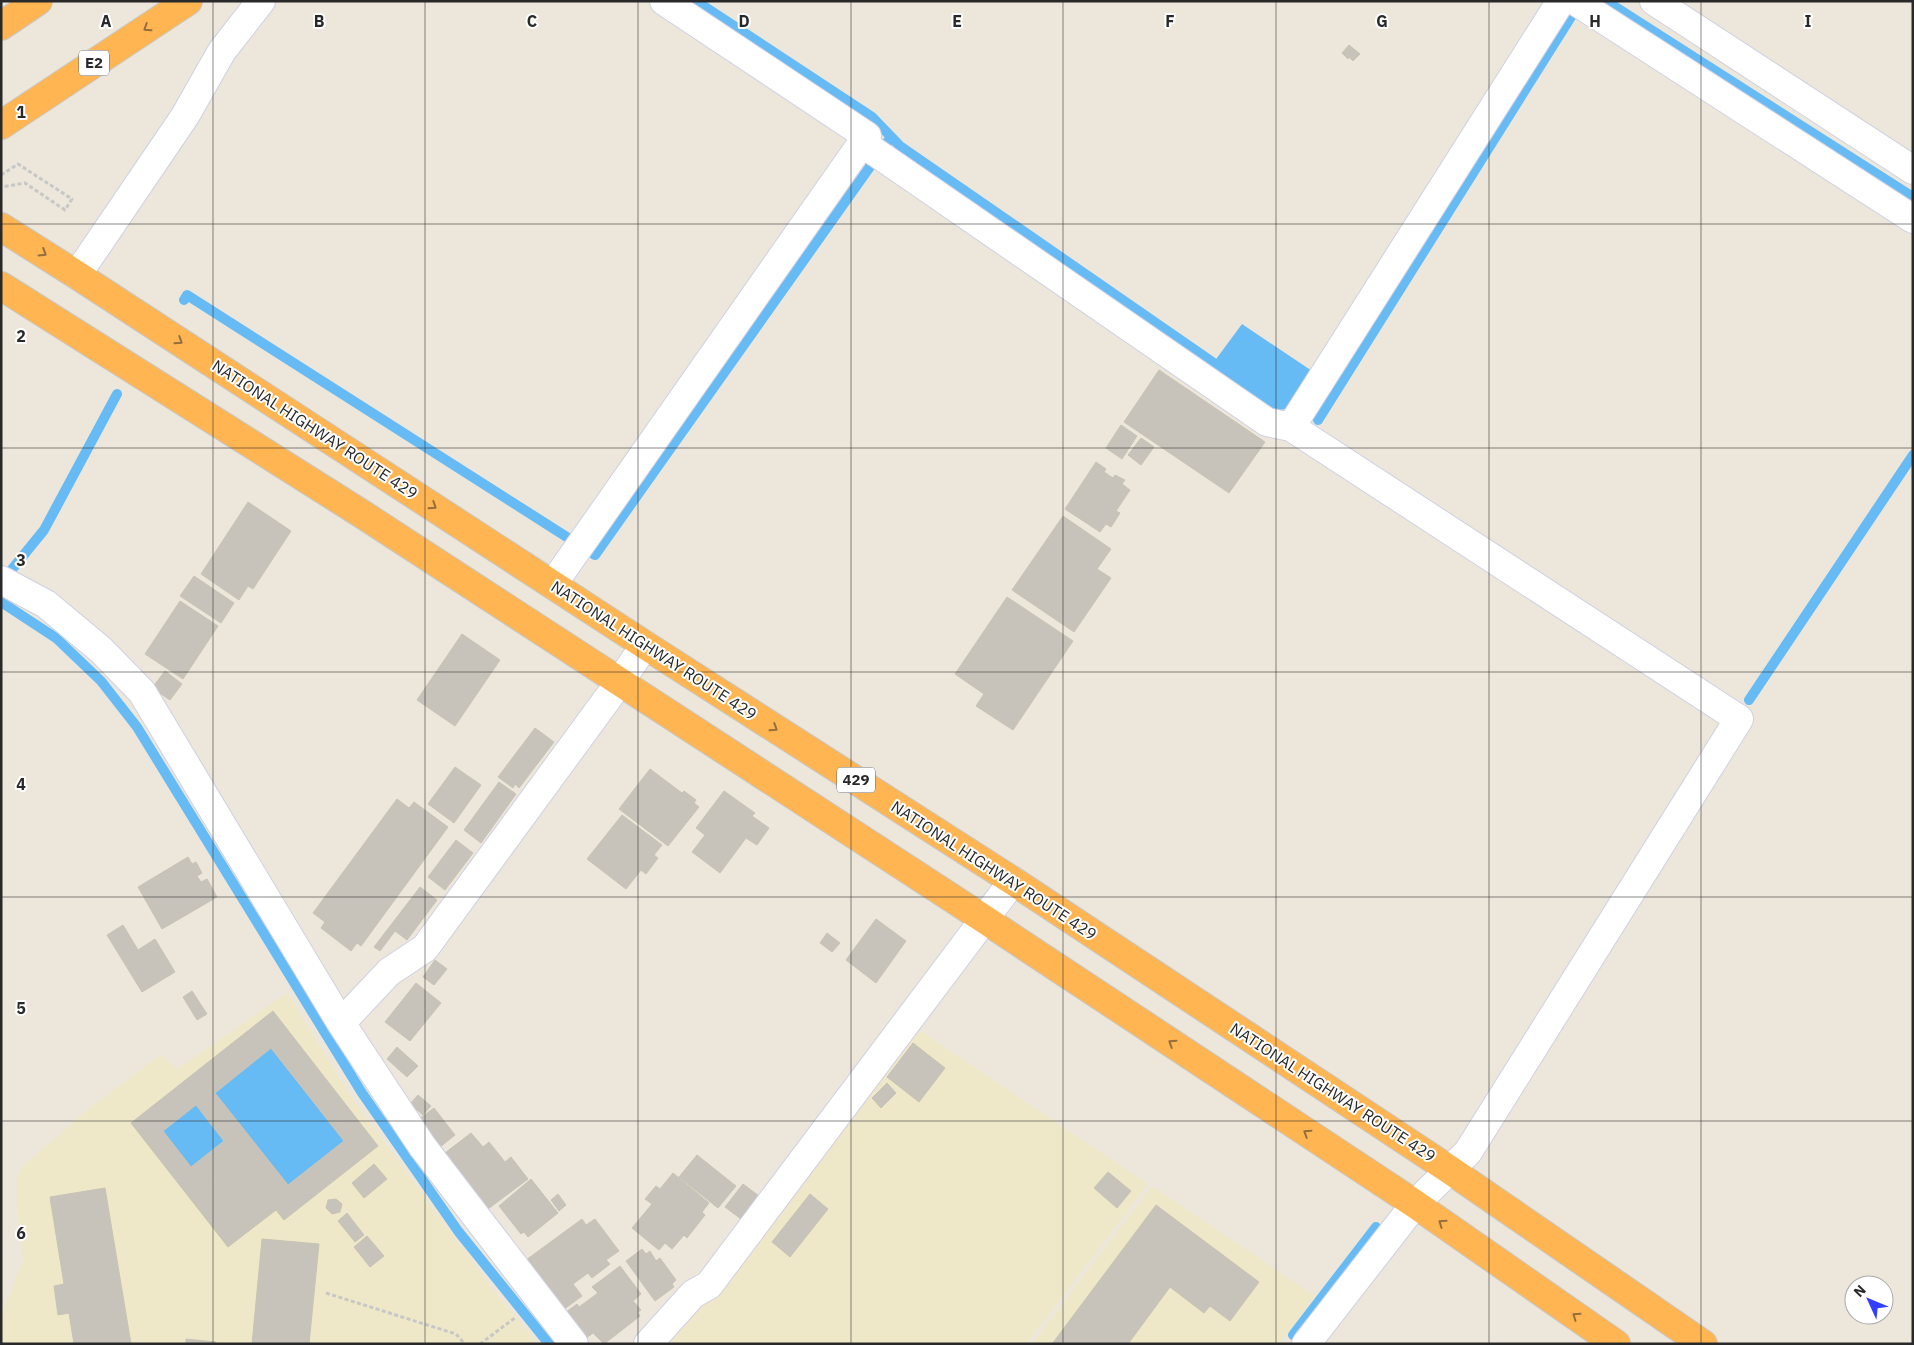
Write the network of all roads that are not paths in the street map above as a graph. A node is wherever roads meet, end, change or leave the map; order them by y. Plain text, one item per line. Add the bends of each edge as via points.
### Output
1 (38, 1) edge
2 (188, 1) edge
3 (260, 1) edge
4 (664, 1) edge
5 (1654, 1) edge
6 (1574, 4) edge
7 (1, 26) edge
8 (1, 124) edge
9 (872, 150) junction
10 (1913, 170) edge
11 (1913, 219) edge
12 (1, 227) edge
13 (77, 274) junction
14 (1, 286) edge
15 (1301, 412) junction
16 (1, 580) edge
17 (553, 584) junction
18 (645, 645) junction
19 (619, 683) junction
20 (1013, 881) junction
21 (984, 920) junction
22 (341, 1023) junction
23 (1450, 1170) junction
24 (1415, 1204) junction
25 (574, 1344) edge
26 (648, 1344) edge
27 (1306, 1344) edge
28 (1616, 1344) edge
29 (1703, 1344) edge

1 - 7 highway
2 -> 8 highway, E2
3 - 13 street via 222,51 185,116
4 - 9 street via 867,136
5 - 10 street
6 - 11 street
6 - 15 street
9 - 15 street via 1268,422
9 - 17 street
12 -> 13 highway, NATIONAL HIGHWAY ROUTE 429 / 429
13 -> 17 highway, NATIONAL HIGHWAY ROUTE 429 / 429
14 - 19 highway via 362,514
15 - 23 street via 1739,719 1468,1152
16 - 22 street via 46,604 101,650 142,692
17 - 18 highway, NATIONAL HIGHWAY ROUTE 429 / 429
18 - 19 street
18 -> 20 highway, NATIONAL HIGHWAY ROUTE 429 / 429
19 - 21 highway
19 - 22 street via 426,948 389,972
20 - 21 street
20 - 23 highway, NATIONAL HIGHWAY ROUTE 429 / 429
24 -> 21 highway
21 - 26 street via 709,1285 693,1294
22 - 25 street via 422,1146
23 - 24 street
23 - 29 highway, NATIONAL HIGHWAY ROUTE 429 / 429
24 - 27 street
28 -> 24 highway

